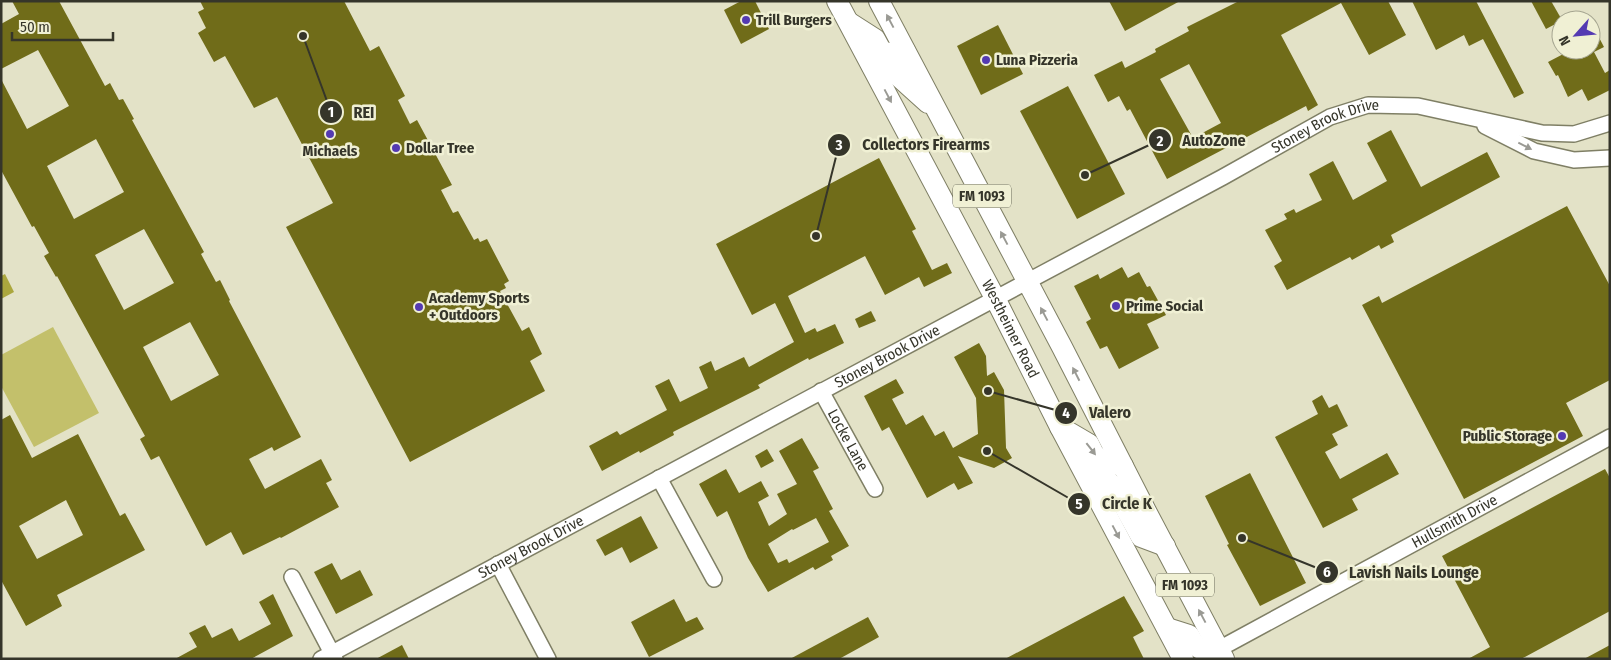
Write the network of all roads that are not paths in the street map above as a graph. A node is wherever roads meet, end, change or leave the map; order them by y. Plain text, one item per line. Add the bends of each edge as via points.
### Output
1 (837, 1) edge
2 (879, 1) edge
3 (848, 22) junction
4 (906, 51) junction
5 (872, 66) junction
6 (937, 111) junction
7 (1466, 116) junction
8 (1610, 123) edge
9 (1610, 158) edge
10 (1026, 281) junction
11 (995, 298) junction
12 (821, 391) junction
13 (1060, 427) junction
14 (1610, 438) edge
15 (1123, 466) junction
16 (1084, 470) junction
17 (659, 478) junction
18 (875, 489) dead end
19 (1165, 546) junction
20 (498, 564) junction
21 (292, 577) dead end
22 (714, 579) dead end
23 (1168, 628) junction
24 (1222, 654) edge
25 (329, 657) edge
26 (548, 659) edge
27 (1183, 659) edge

1 - 3 main road, Westheimer Road / FM 1093
4 -> 2 main road, FM 1093
3 - 4 main road via 875,39 881,50 894,54
3 - 5 main road, Westheimer Road / FM 1093
4 - 6 main road, FM 1093
5 - 6 main road via 884,64 894,69
5 -> 11 main road, Westheimer Road / FM 1093
10 -> 6 main road, FM 1093
7 - 8 street, Stoney Brook Drive via 1542,133 1574,134
7 -> 9 street, Stoney Brook Drive via 1534,151 1574,160
7 - 10 street, Stoney Brook Drive via 1418,106 1368,105 1330,117
10 - 11 street, Stoney Brook Drive
15 -> 10 main road, FM 1093
11 - 12 street, Stoney Brook Drive
11 - 13 main road, Westheimer Road / FM 1093
12 - 17 street, Stoney Brook Drive
12 - 18 street, Locke Lane
13 -> 15 main road via 1089,444 1103,462
13 - 16 main road, Westheimer Road / FM 1093
14 - 24 street, Hullsmith Drive
15 - 19 main road, FM 1093
16 - 19 main road via 1113,486 1141,537
16 -> 23 main road, Westheimer Road / FM 1093
17 - 20 street, Stoney Brook Drive
17 - 22 street
24 -> 19 main road, FM 1093
20 - 25 street, Stoney Brook Drive
20 - 26 street
21 - 25 street
23 - 24 main road via 1189,635 1196,647
23 - 27 main road, Westheimer Road / FM 1093

